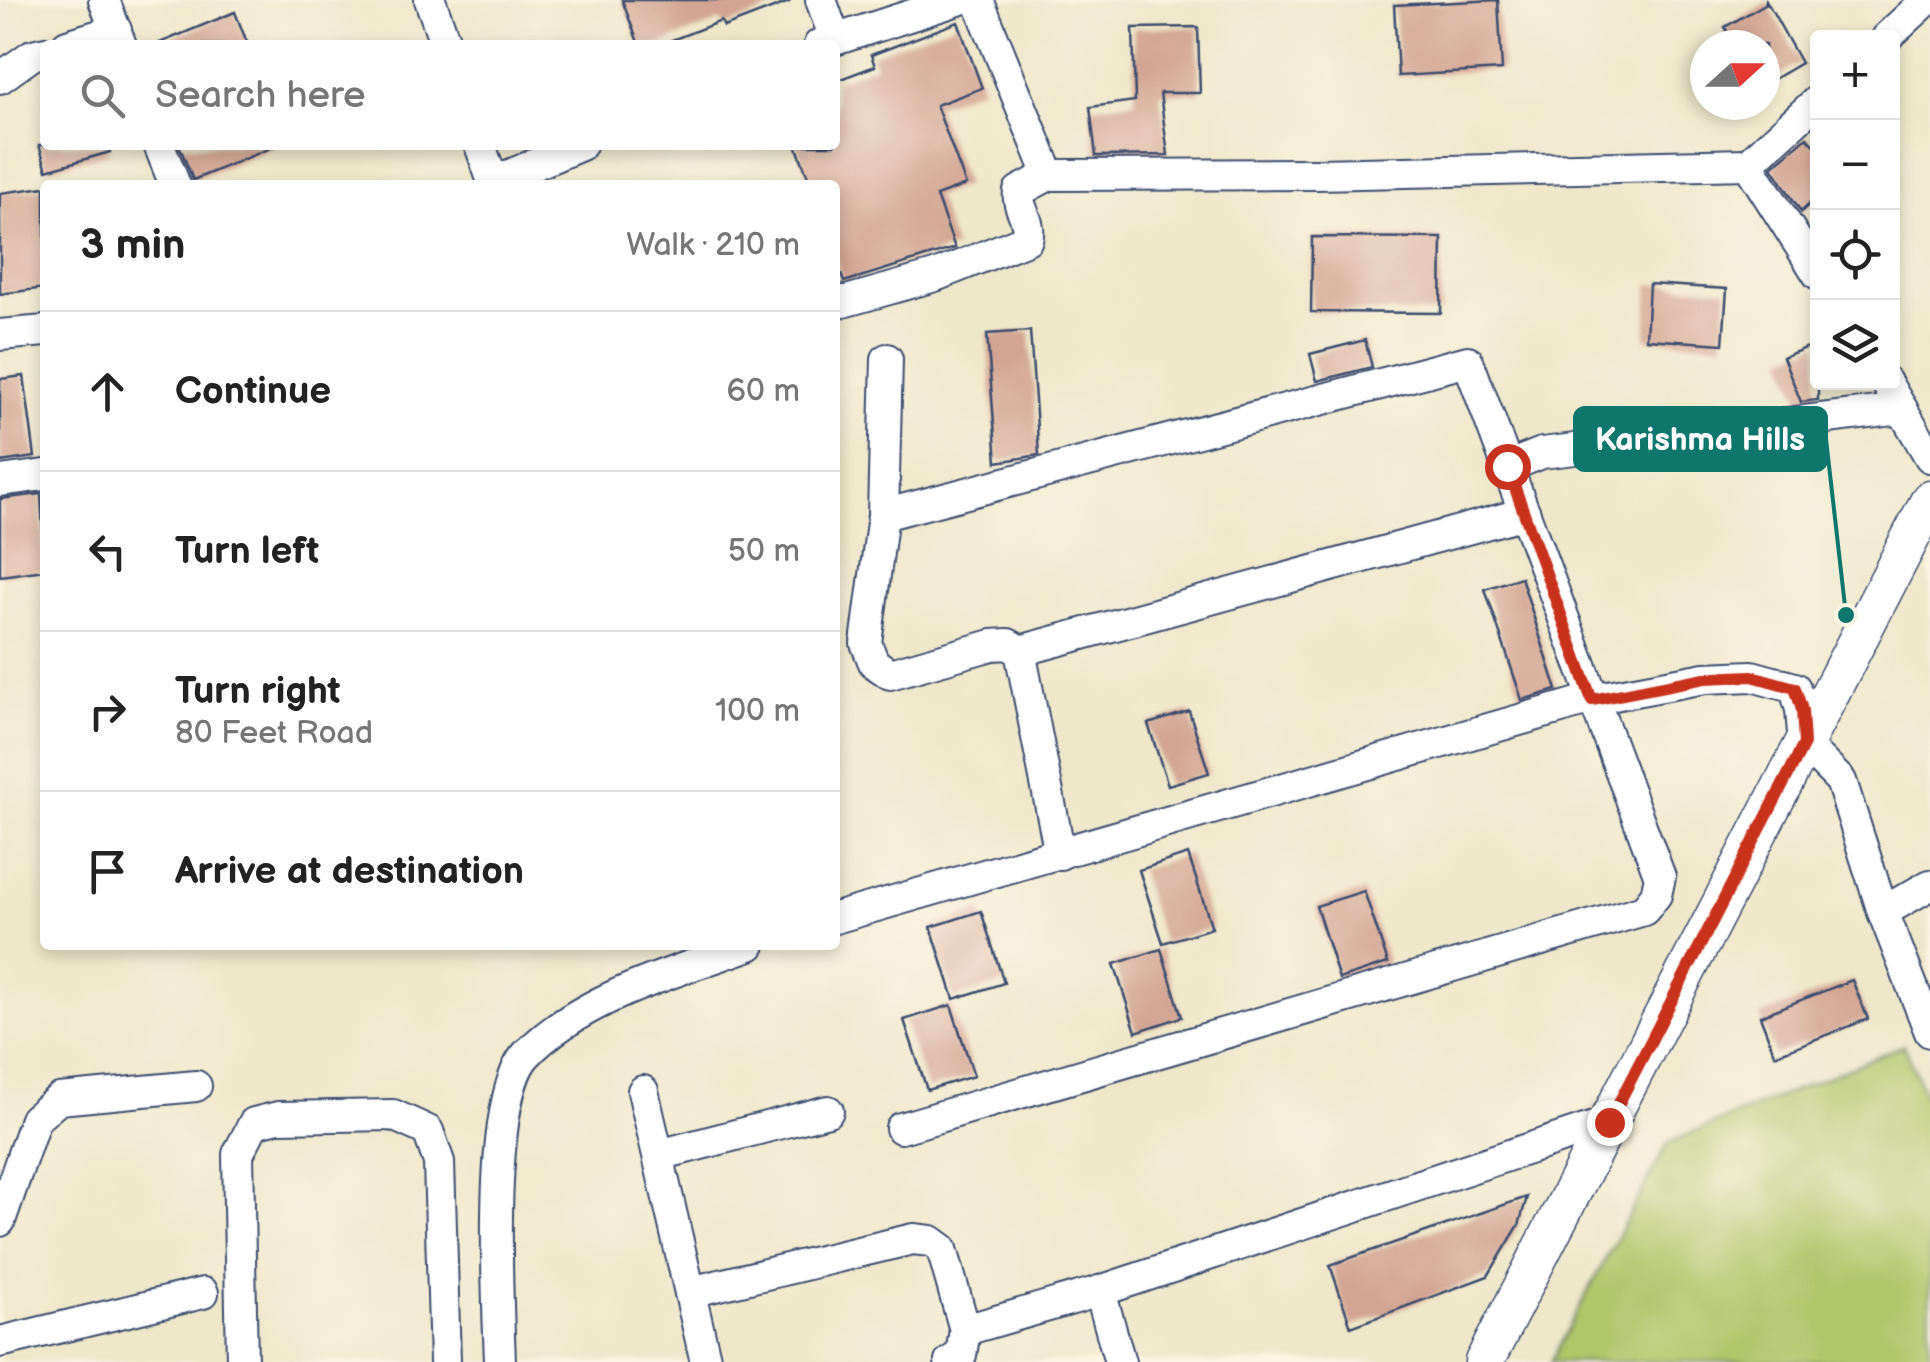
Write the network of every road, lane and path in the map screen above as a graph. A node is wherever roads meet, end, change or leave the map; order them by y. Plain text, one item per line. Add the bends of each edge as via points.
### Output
1 (104, 0) edge
2 (430, 0) edge
3 (821, 0) edge
4 (958, 0) edge
5 (978, 0) edge
6 (1928, 0) edge
7 (1895, 30) edge
8 (119, 38) edge
9 (444, 40) edge
10 (827, 40) edge
11 (833, 40) edge
12 (40, 53) edge
13 (0, 78) edge
14 (1810, 107) edge
15 (162, 150) edge
16 (481, 150) edge
17 (569, 150) edge
18 (1748, 164) junction
19 (1049, 175) junction
20 (172, 180) edge
21 (488, 180) edge
22 (498, 180) edge
23 (1810, 261) edge
24 (840, 301) edge
25 (40, 331) edge
26 (0, 335) edge
27 (887, 359) dead end
28 (1891, 390) edge
29 (1902, 409) junction
30 (1930, 457) edge
31 (1507, 466) junction
32 (40, 476) edge
33 (0, 481) edge
34 (1930, 500) edge
35 (1525, 513) junction
36 (883, 515) junction
37 (1930, 549) edge
38 (1020, 651) junction
39 (1592, 700) junction
40 (1814, 752) junction
41 (1060, 854) junction
42 (1930, 885) edge
43 (1883, 912) junction
44 (840, 917) edge
45 (737, 950) edge
46 (1930, 1032) edge
47 (196, 1086) dead end
48 (643, 1092) dead end
49 (828, 1111) dead end
50 (1609, 1122) junction
51 (900, 1128) dead end
52 (659, 1155) junction
53 (0, 1221) edge
54 (1100, 1291) junction
55 (690, 1292) junction
56 (203, 1294) dead end
57 (446, 1326) junction
58 (499, 1326) junction
59 (964, 1330) junction
60 (0, 1342) edge
61 (242, 1362) edge
62 (444, 1362) edge
63 (500, 1362) edge
64 (706, 1362) edge
65 (950, 1362) edge
66 (1120, 1362) edge
67 (1484, 1362) edge
68 (1506, 1362) edge

1 - 8 street
2 - 9 street
3 - 10 street
4 - 11 street
5 - 19 street
6 - 7 street
12 - 13 street
14 - 18 street
15 - 20 street
16 - 21 street
17 - 22 street
18 - 19 street
18 - 23 street
19 - 24 street via 1019,190 1027,239 934,276
25 - 26 street
27 - 36 street
28 - 29 street
29 - 30 street
29 - 31 street via 1542,453
31 - 35 street
31 - 36 street via 1468,361
32 - 33 street
34 - 40 main road
35 - 38 street
35 - 39 street
36 - 38 street via 866,643 874,663 890,674 992,644
37 - 40 main road
38 - 41 street
39 - 40 street via 1752,676 1795,688
39 - 41 street
39 - 51 street via 1660,877 1644,910
40 - 43 street via 1841,781
40 - 50 main road
40 - 68 main road
41 - 44 street
42 - 43 street
43 - 46 street
45 - 58 street via 607,1000 559,1027 523,1058 506,1107 495,1230
47 - 53 street via 59,1099 35,1118
48 - 52 street
49 - 52 street
50 - 54 street
50 - 67 main road
52 - 55 street
54 - 59 street
54 - 66 street
55 - 59 street via 914,1238 942,1249
55 - 64 street
56 - 60 street
57 - 58 street
57 - 61 street via 440,1162 428,1131 394,1115 278,1117 254,1123 238,1154
57 - 62 street
58 - 63 street
59 - 65 street via 960,1355

